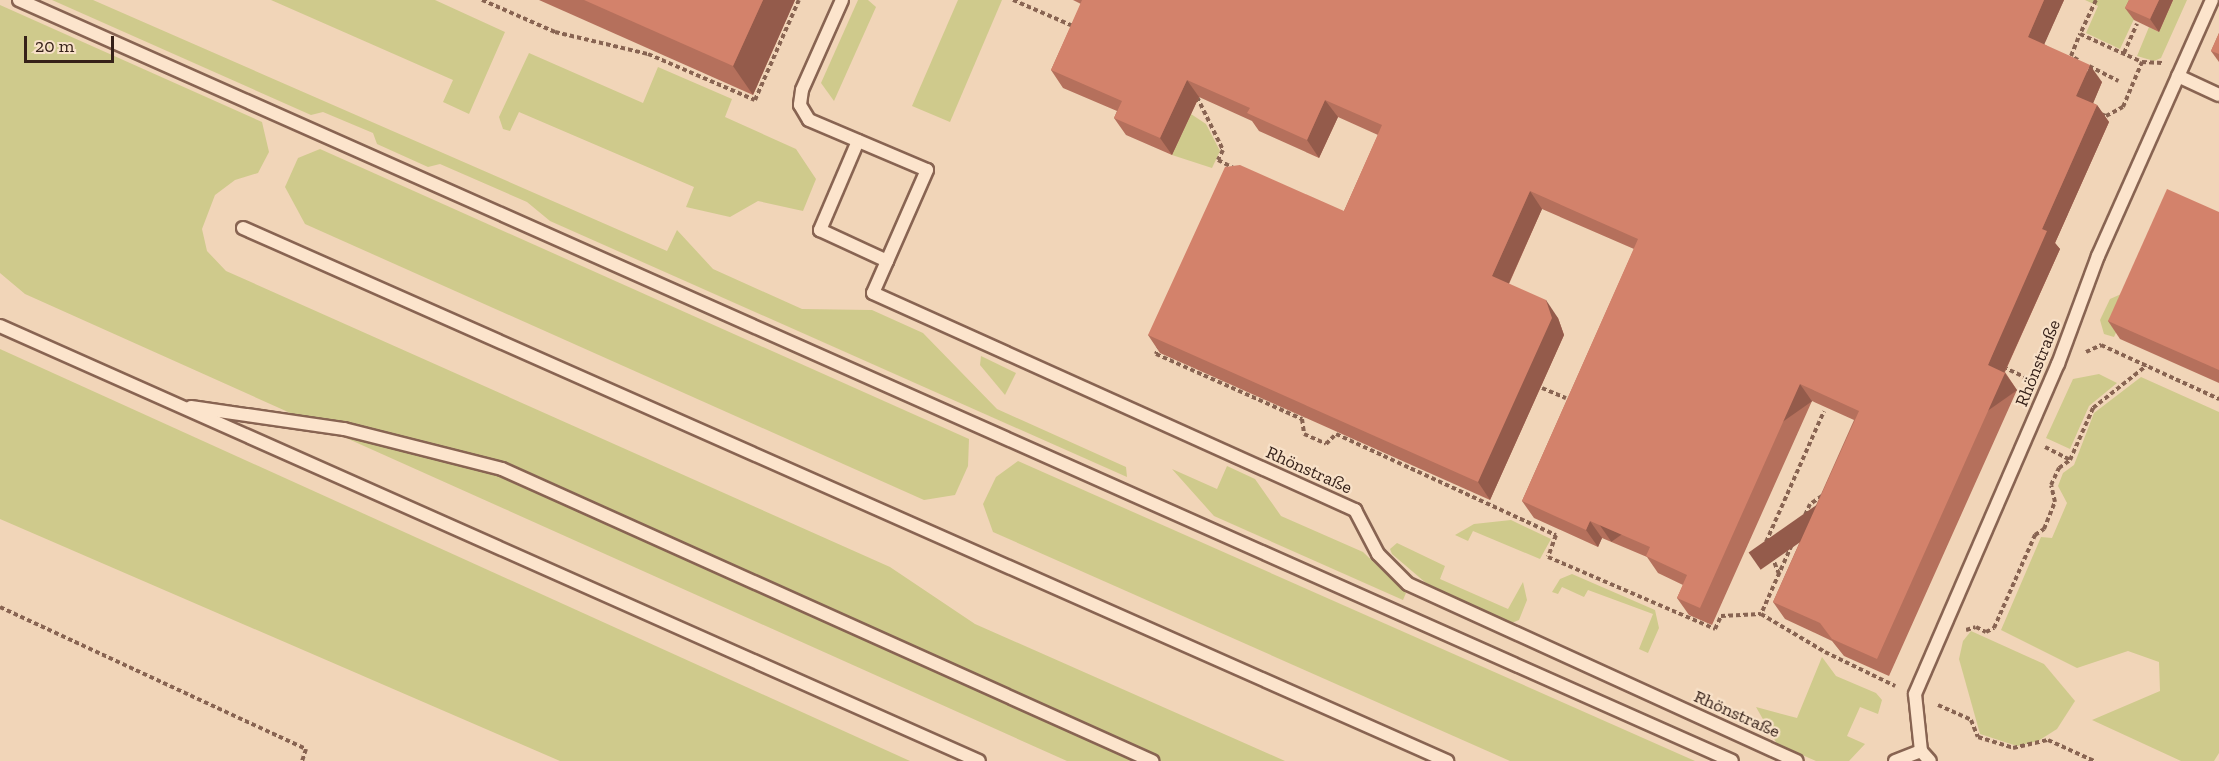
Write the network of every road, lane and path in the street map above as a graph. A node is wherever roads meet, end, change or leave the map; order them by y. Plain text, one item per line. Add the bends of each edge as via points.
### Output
1 (19, 0) edge
2 (482, 0) edge
3 (799, 0) edge
4 (842, 0) edge
5 (1013, 0) edge
6 (2096, 0) edge
7 (2212, 0) edge
8 (2137, 24) edge
9 (1082, 30) edge
10 (2080, 34) junction
11 (650, 49) edge
12 (2124, 53) junction
13 (648, 54) junction
14 (663, 55) edge
15 (2166, 57) dead end
16 (661, 60) junction
17 (2142, 62) junction
18 (2178, 76) junction
19 (2118, 81) dead end
20 (1190, 86) edge
21 (2219, 95) edge
22 (2092, 110) edge
23 (858, 141) junction
24 (1238, 170) edge
25 (243, 228) dead end
26 (887, 261) junction
27 (0, 326) edge
28 (1160, 343) edge
29 (1997, 364) edge
30 (2058, 364) junction
31 (2146, 366) junction
32 (2027, 378) junction
33 (1542, 388) dead end
34 (1566, 398) edge
35 (2219, 399) edge
36 (175, 404) junction
37 (1824, 411) edge
38 (2036, 416) junction
39 (2070, 460) junction
40 (1825, 488) edge
41 (1779, 574) junction
42 (0, 608) edge
43 (1761, 614) junction
44 (1940, 636) junction
45 (1900, 677) dead end
46 (1896, 686) junction
47 (1915, 694) junction
48 (1921, 751) junction
49 (302, 761) edge
50 (979, 761) edge
51 (1152, 761) edge
52 (1447, 761) edge
53 (1732, 761) edge
54 (1797, 761) edge
55 (1895, 761) edge
56 (1929, 761) edge
57 (2094, 761) edge

1 - 53 lane
2 - 13 path via 555,32
3 - 16 path via 754,100
4 - 23 lane via 802,90 800,105 809,120
5 - 9 path
6 - 10 path
7 - 18 lane, Rhönstraße
8 - 12 path
10 - 12 path
10 - 19 path via 2070,56
11 - 13 path
12 - 17 path
13 - 16 path
14 - 16 path
15 - 17 path via 2164,64
17 - 22 path via 2122,107 2106,116
18 - 21 lane
18 - 30 lane, Rhönstraße via 2098,256
20 - 24 path via 1223,150 1218,160
23 - 26 lane via 820,230
23 - 26 lane via 927,170
25 - 52 lane
26 - 54 lane, Rhönstraße via 873,293 1355,510 1378,554 1408,584
27 - 36 lane
28 - 43 path via 1156,354 1302,419 1304,434 1326,444 1336,434 1556,535 1548,557 1715,629 1721,616
29 - 32 path
30 - 31 path via 2101,345
30 - 32 path
30 - 38 lane, Rhönstraße
31 - 35 path
31 - 39 path via 2093,408
32 - 38 path
33 - 34 path
36 - 50 lane
36 - 51 lane via 344,429 502,469
37 - 41 path via 1766,542
38 - 39 path via 2044,446
38 - 44 lane, Rhönstraße
39 - 44 path via 2059,468 2051,485 2055,502 2044,529 2035,535 1994,628 1986,632 1976,627
40 - 41 path via 1821,497 1810,504
41 - 43 path
42 - 49 path via 306,749
43 - 46 path via 1825,652
44 - 47 lane, Rhönstraße
45 - 46 path
46 - 47 path
47 - 48 lane, Rhönstraße
47 - 57 path via 1971,720 1978,737 2013,748 2048,740
48 - 55 lane
48 - 56 lane

